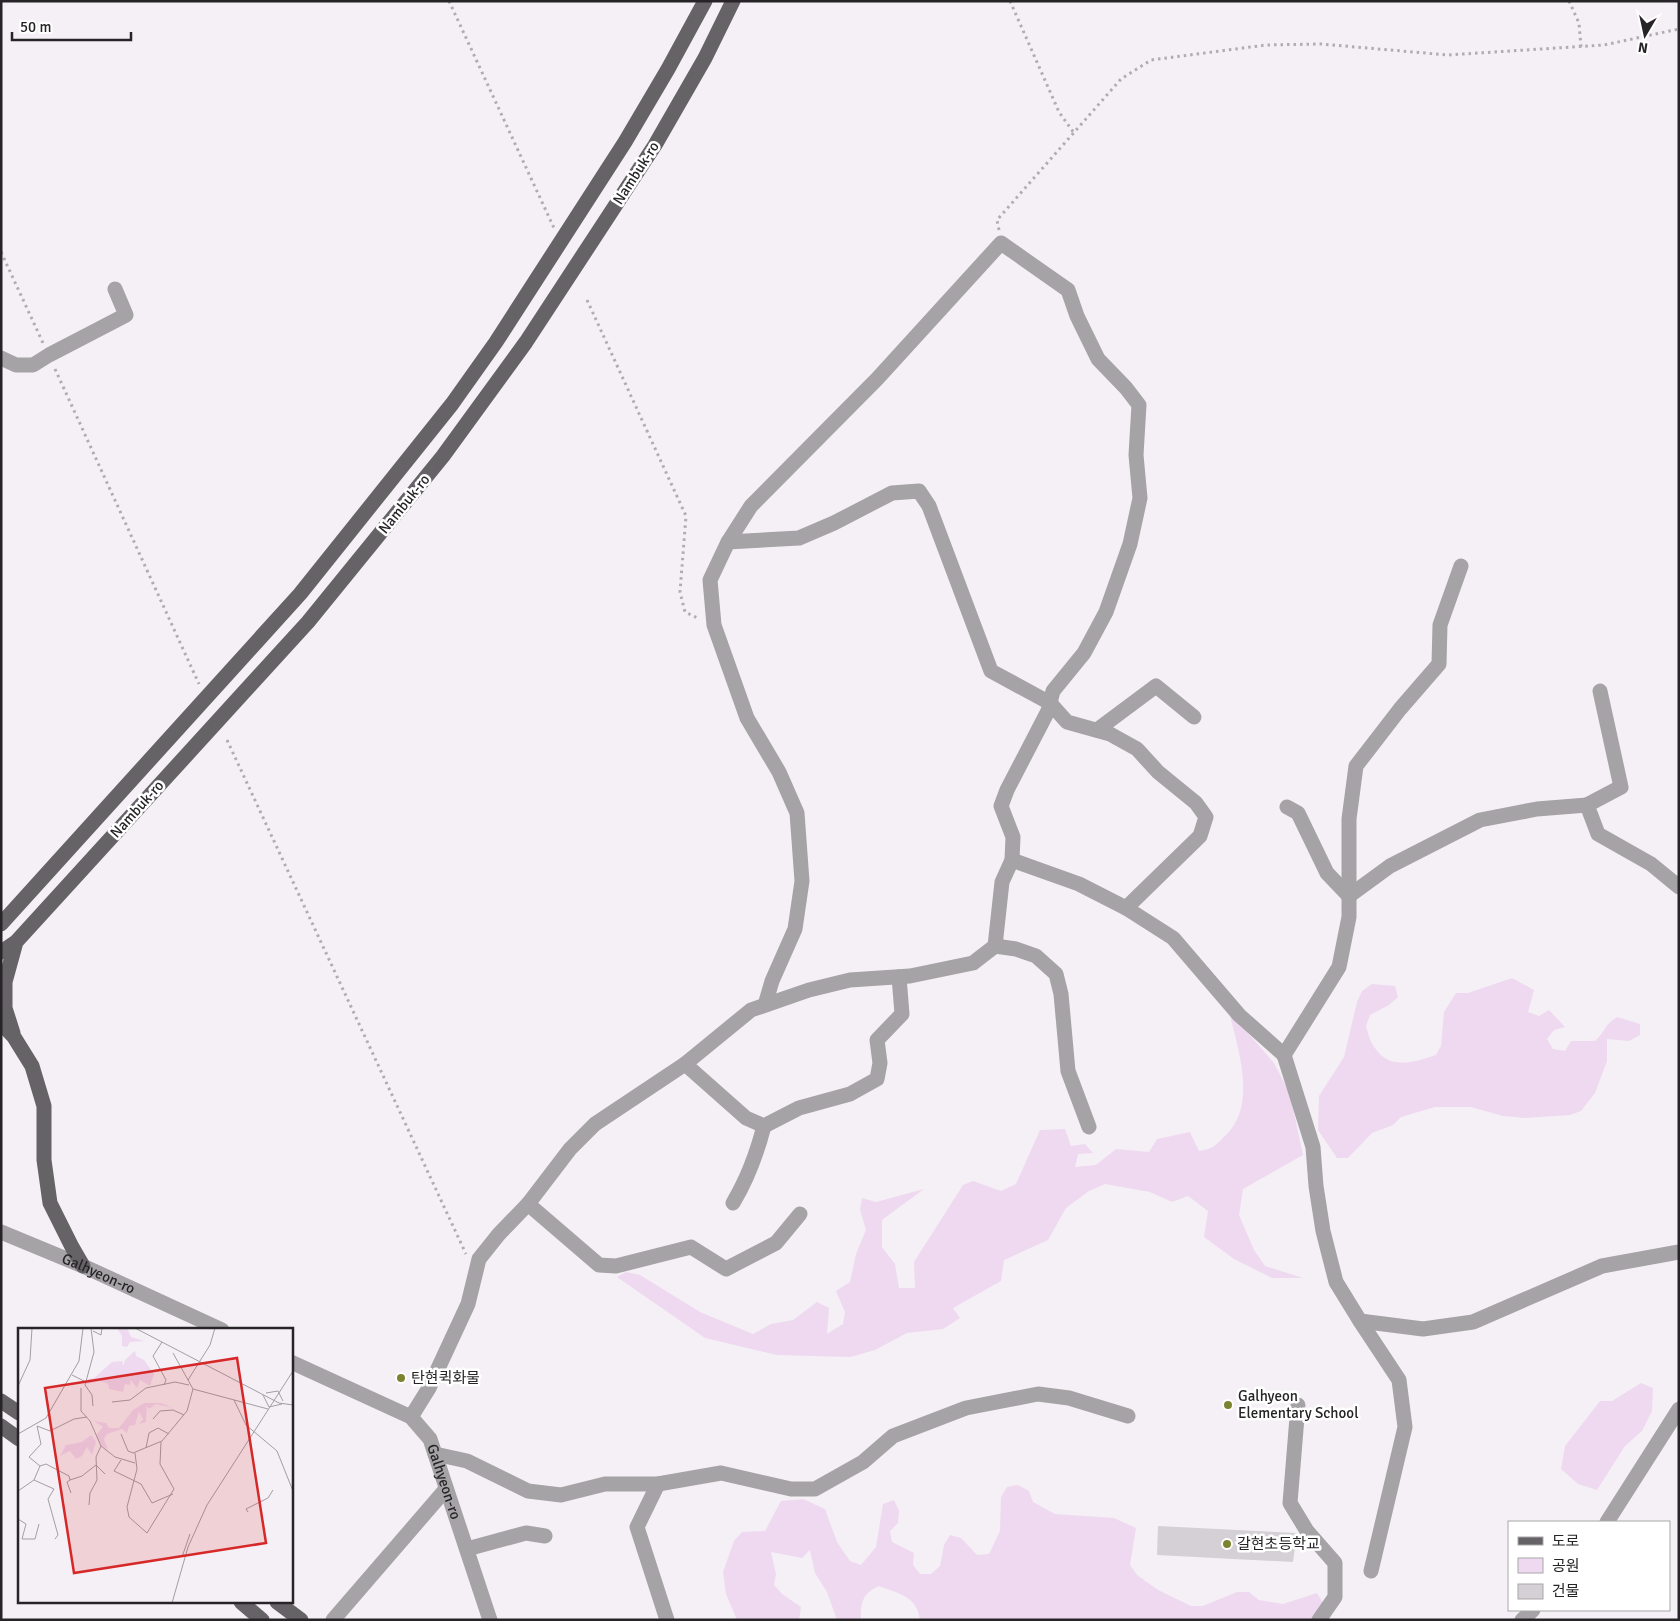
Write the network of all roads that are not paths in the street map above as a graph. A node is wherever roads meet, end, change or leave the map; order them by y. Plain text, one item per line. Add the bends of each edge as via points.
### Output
1 (705, 1) edge
2 (733, 1) edge
3 (115, 289) dead end
4 (1, 358) edge
5 (728, 542) junction
6 (1461, 566) dead end
7 (1600, 691) dead end
8 (1050, 703) junction
9 (1194, 717) dead end
10 (1097, 730) junction
11 (1587, 805) junction
12 (1287, 807) dead end
13 (1012, 860) junction
14 (1679, 887) edge
15 (1349, 896) junction
16 (1126, 908) junction
17 (2, 921) edge
18 (16, 942) junction
19 (995, 946) junction
20 (1, 952) edge
21 (899, 977) junction
22 (765, 1005) junction
23 (5, 1028) edge
24 (1284, 1055) junction
25 (685, 1064) junction
26 (764, 1126) junction
27 (1089, 1127) dead end
28 (734, 1203) dead end
29 (528, 1204) junction
30 (800, 1214) dead end
31 (1, 1232) edge
32 (1679, 1252) edge
33 (83, 1266) junction
34 (1360, 1321) junction
35 (218, 1328) edge
36 (292, 1362) edge
37 (1, 1401) edge
38 (1298, 1405) dead end
39 (1679, 1409) edge
40 (18, 1413) edge
41 (1128, 1416) dead end
42 (411, 1417) junction
43 (1, 1426) edge
44 (18, 1438) edge
45 (435, 1454) junction
46 (658, 1484) junction
47 (446, 1489) junction
48 (1608, 1521) edge
49 (545, 1536) dead end
50 (467, 1549) junction
51 (1371, 1571) dead end
52 (243, 1604) edge
53 (280, 1604) edge
54 (1532, 1611) edge
55 (1322, 1619) edge
56 (262, 1620) edge
57 (300, 1620) edge
58 (333, 1620) edge
59 (490, 1620) edge
60 (667, 1620) edge
61 (1522, 1620) edge

1 - 17 main road, Nambuk-ro via 625,142 496,342 452,404 300,594
2 - 18 main road, Nambuk-ro via 705,58 654,145 526,342 443,456 308,622
3 - 4 street via 126,315 33,365 16,365
5 - 8 street via 798,538 892,492 919,491 929,506 991,670
5 - 8 street via 751,506 877,379 1001,243 1068,290 1098,359 1139,405 1136,455 1140,498 1130,544 1106,612 1084,653 1053,691
5 - 22 street via 710,580 714,625 747,718 779,772 797,814 802,881 795,929
6 - 15 street via 1440,625 1439,664 1356,766 1349,819
7 - 11 street via 1621,786
8 - 10 street via 1067,722
8 - 13 street via 1002,806 1013,837
9 - 10 street via 1156,686
10 - 16 street via 1137,749 1158,772 1196,803 1206,817 1200,836
11 - 14 street via 1598,834 1651,864
11 - 15 street via 1537,809 1480,820 1390,866
12 - 15 street via 1298,813 1327,872
13 - 16 street via 1078,884
13 - 19 street via 1002,882
15 - 24 street via 1349,916 1340,967
16 - 24 street via 1173,938 1239,1015
18 - 20 main road, Nambuk-ro
18 - 23 main road via 5,982
19 - 21 street via 973,963
19 - 27 street via 1036,956 1056,974 1061,994 1068,1071
21 - 22 street via 850,980
21 - 26 street via 902,1014 877,1040 880,1063 877,1079 850,1094 799,1108
22 - 25 street via 751,1010
23 - 33 main road via 32,1066 44,1106 44,1160 50,1203
24 - 34 street via 1313,1147 1323,1231 1336,1282
25 - 26 street via 746,1118
25 - 29 street via 595,1124 570,1149
26 - 28 street via 746,1182
29 - 30 street via 599,1264 616,1266 690,1247 726,1269 776,1243
29 - 42 street via 479,1260 468,1304 429,1388
31 - 33 street, Galhyeon-ro
32 - 34 street via 1602,1266 1473,1322 1423,1329
33 - 35 street, Galhyeon-ro
34 - 51 street via 1400,1380 1405,1427
36 - 42 street, Galhyeon-ro
37 - 40 main road
38 - 55 street via 1290,1503 1307,1531 1336,1564 1335,1597
39 - 48 street
41 - 46 street via 1069,1398 1038,1394 966,1408 893,1436 863,1462 815,1489 791,1489 721,1473
42 - 45 street, Galhyeon-ro via 430,1439
43 - 44 main road
45 - 46 street via 466,1462 528,1491 561,1495 604,1484
45 - 47 street, Galhyeon-ro
46 - 60 street via 637,1527
47 - 50 street, Galhyeon-ro
47 - 58 street
49 - 50 street via 526,1533
50 - 59 street, Galhyeon-ro
52 - 56 main road
53 - 57 main road
54 - 61 street

